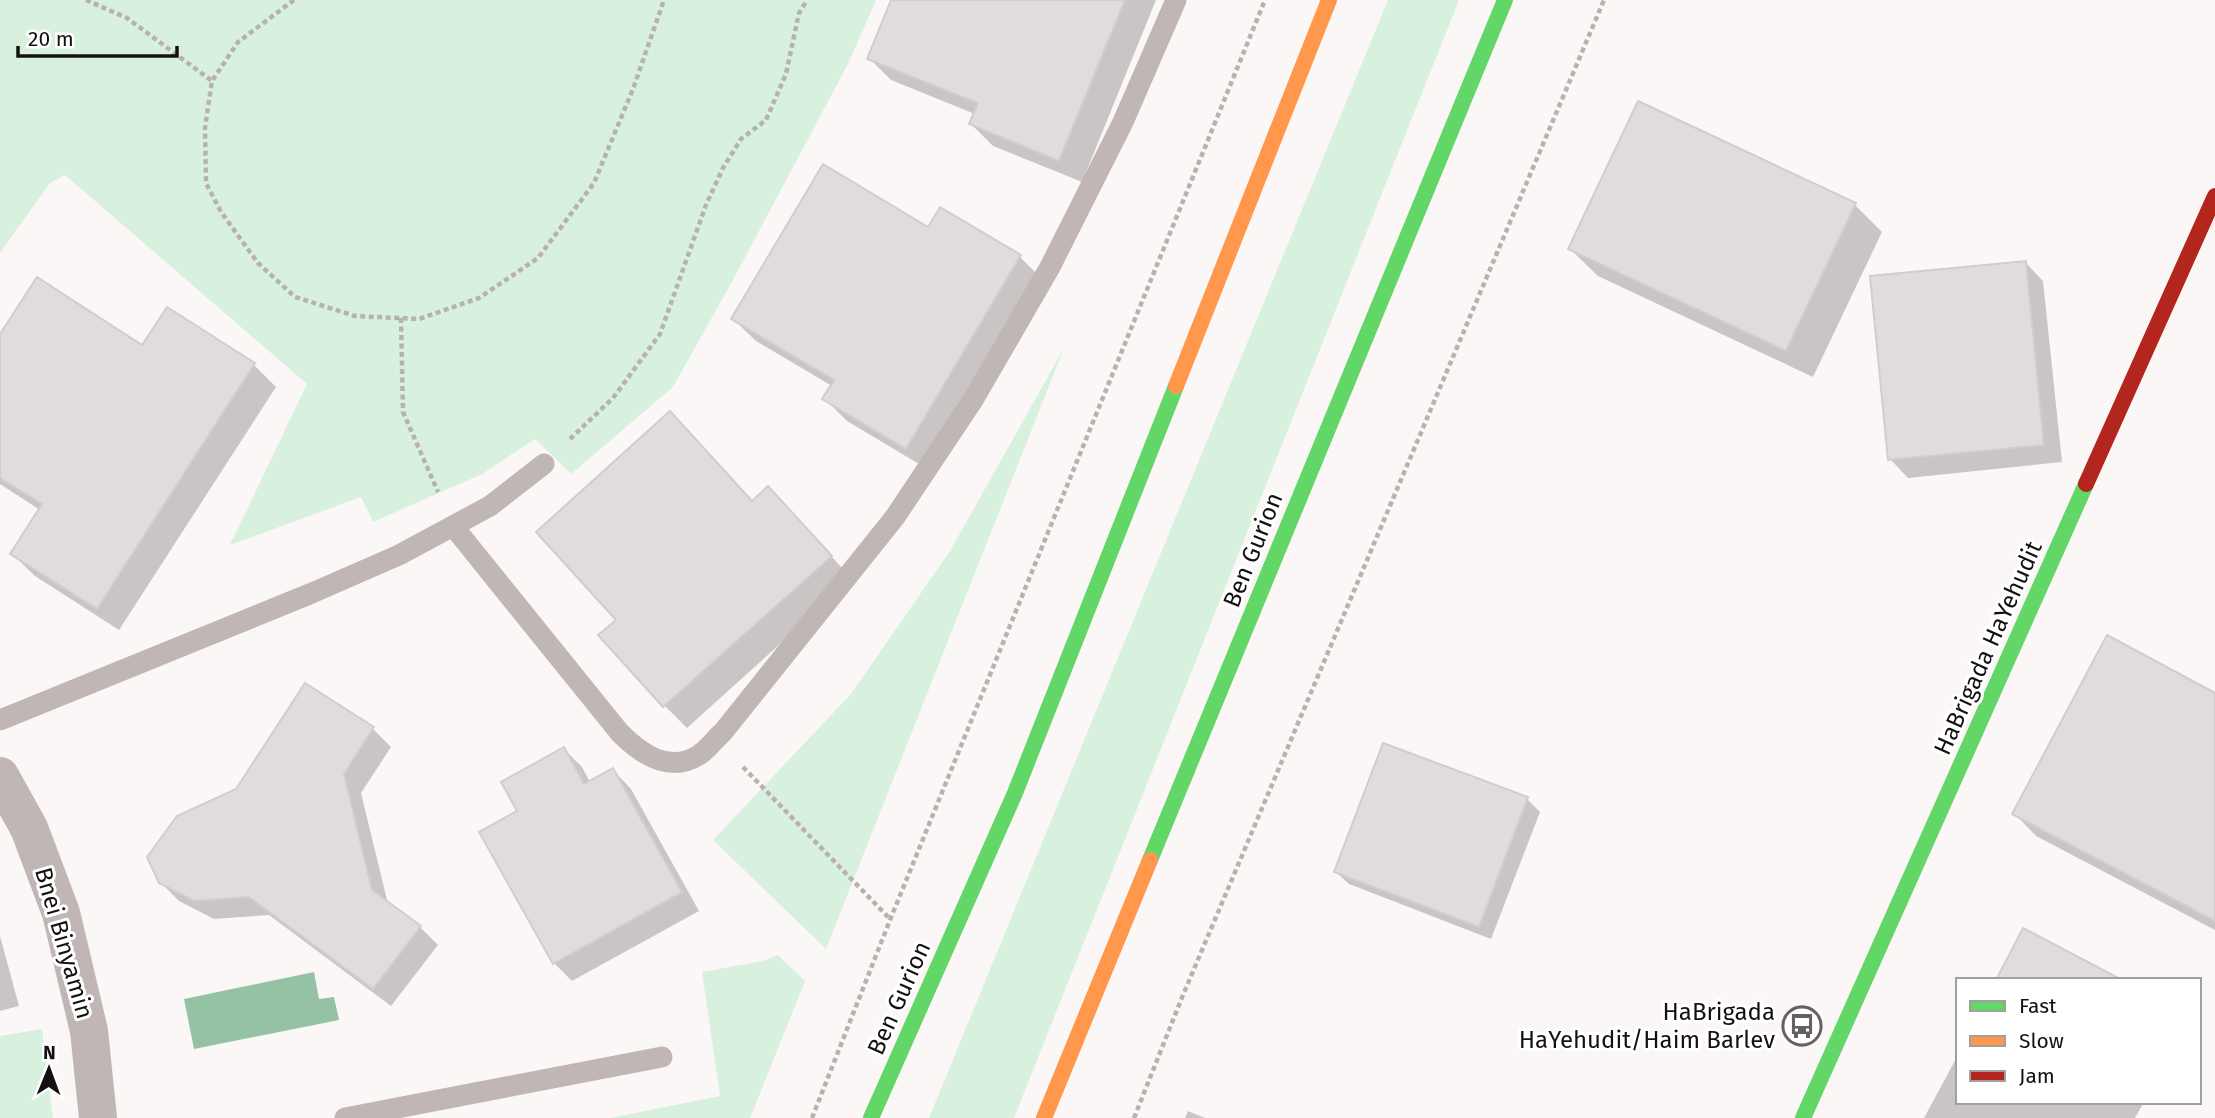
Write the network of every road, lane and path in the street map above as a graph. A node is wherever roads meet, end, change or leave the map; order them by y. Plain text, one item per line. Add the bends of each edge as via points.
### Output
1 (86, 0) edge
2 (294, 0) edge
3 (664, 0) edge
4 (807, 0) edge
5 (1176, 0) edge
6 (1265, 0) edge
7 (1329, 0) edge
8 (1504, 0) edge
9 (1604, 0) edge
10 (212, 81) junction
11 (2215, 196) edge
12 (401, 318) junction
13 (544, 464) joint
14 (453, 526) junction
15 (0, 720) edge
16 (716, 738) junction
17 (0, 776) edge
18 (890, 920) junction
19 (662, 1057) dead end
20 (98, 1118) edge
21 (345, 1118) edge
22 (812, 1118) edge
23 (871, 1118) edge
24 (1044, 1118) edge
25 (1134, 1118) edge
26 (1803, 1118) edge

1 - 10 path via 127,18
2 - 10 path via 238,42
3 - 12 path via 594,183 538,257 479,298 419,319
4 - 13 path via 799,13 786,74 766,120 741,139 723,168 660,334 613,398
5 - 16 lane via 1123,122 1050,267 973,400 895,517
6 - 18 path
7 - 23 main road, Ben Gurion via 1015,793
8 - 24 main road, Ben Gurion
9 - 25 path
10 - 12 path via 205,128 206,183 258,263 295,297 355,316
11 - 26 main road, HaBrigada HaYehudit
12 - 14 path via 403,412
13 - 14 lane via 490,506
14 - 15 lane via 312,593
14 - 16 lane via 636,749 657,761 679,763 699,755
16 - 18 path
17 - 20 street, Bnei Binyamin via 29,828 61,913 89,1031
18 - 22 path
19 - 21 lane

